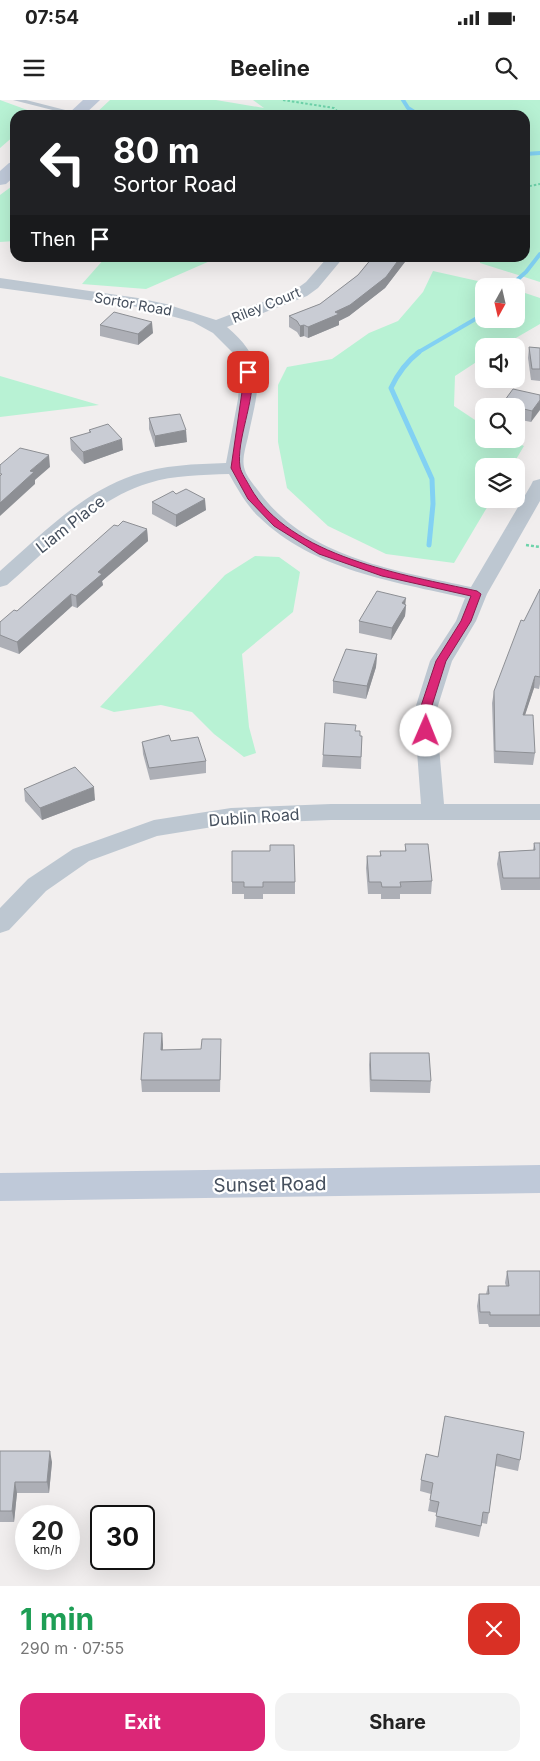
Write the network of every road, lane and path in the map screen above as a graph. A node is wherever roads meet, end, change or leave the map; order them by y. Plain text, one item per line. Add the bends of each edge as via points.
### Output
1 (17, 100) edge
2 (92, 100) edge
3 (283, 100) edge
4 (59, 110) edge
5 (81, 110) edge
6 (337, 110) edge
7 (10, 171) edge
8 (0, 180) edge
9 (332, 262) edge
10 (0, 283) edge
11 (214, 326) junction
12 (236, 468) junction
13 (540, 485) edge
14 (526, 546) dead end
15 (540, 547) edge
16 (0, 581) edge
17 (477, 594) junction
18 (433, 812) junction
19 (540, 812) edge
20 (0, 924) edge
21 (540, 1179) edge
22 (0, 1187) edge

1 - 4 lane
2 - 5 street
3 - 6 path
7 - 8 street
9 - 11 street, Riley Court via 312,285 300,293
10 - 11 street, Sortor Road via 164,308
11 - 12 street, Sortor Road via 232,341 247,361 249,383
12 - 16 street, Liam Place via 170,473 141,479 101,498
12 - 17 street via 252,497 277,524 322,552 386,574
13 - 17 street
14 - 15 path
17 - 18 street via 466,621 441,661 425,712
18 - 19 street, Dublin Road
18 - 20 street, Dublin Road via 232,816 154,828 81,855 38,885
21 - 22 street, Sunset Road

